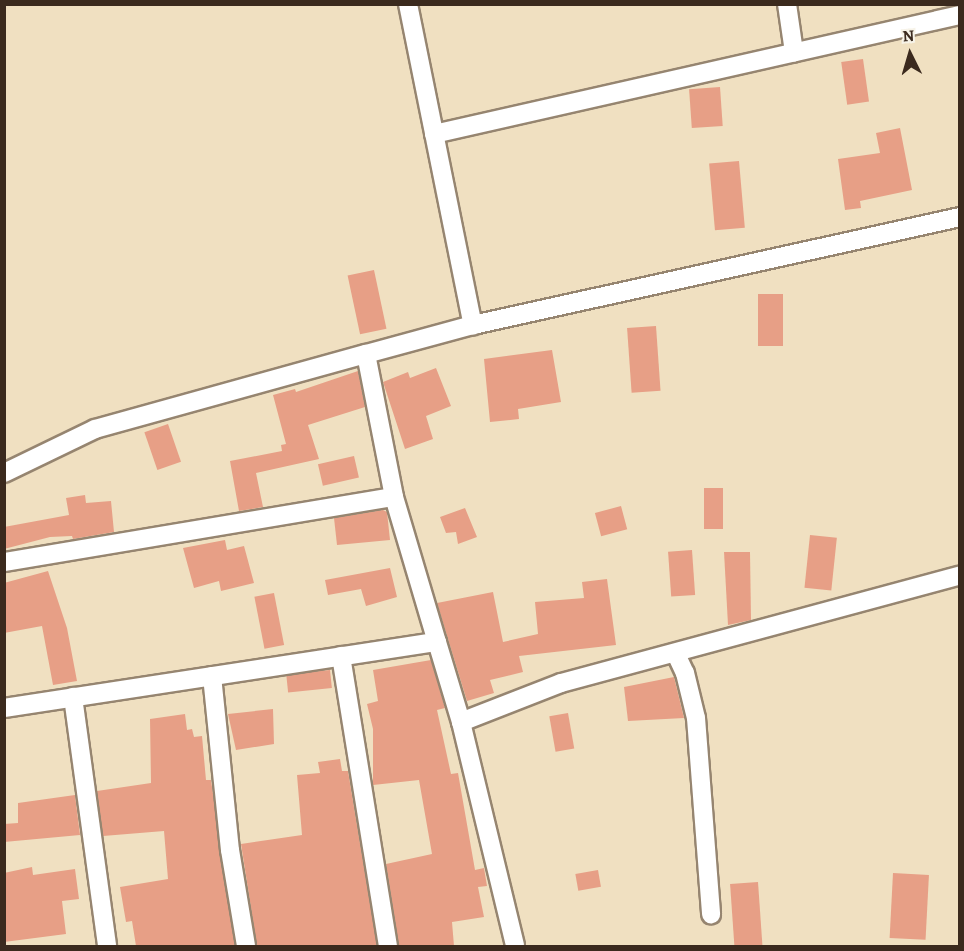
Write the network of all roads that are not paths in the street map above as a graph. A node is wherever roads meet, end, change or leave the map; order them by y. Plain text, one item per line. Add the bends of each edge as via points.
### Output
1 (408, 4) edge
2 (787, 4) edge
3 (960, 15) edge
4 (794, 52) junction
5 (434, 135) junction
6 (960, 217) edge
7 (473, 325) junction
8 (366, 354) junction
9 (4, 473) edge
10 (394, 497) junction
11 (4, 562) edge
12 (960, 575) edge
13 (437, 642) junction
14 (676, 654) junction
15 (341, 656) junction
16 (212, 675) junction
17 (73, 697) junction
18 (4, 708) edge
19 (461, 722) junction
20 (711, 914) dead end
21 (106, 946) edge
22 (246, 946) edge
23 (388, 946) edge
24 (515, 946) edge

1 - 5 street
2 - 4 street
3 - 4 street
4 - 5 street
5 - 7 street
6 - 7 street
7 - 8 street
8 - 9 street via 94,429
8 - 10 street
10 - 11 street
10 - 13 street
12 - 14 street
13 - 15 street
13 - 19 street
14 - 19 street via 561,684
14 - 20 street via 696,718
15 - 16 street
15 - 23 street
16 - 17 street
16 - 22 street via 230,850
17 - 18 street
17 - 21 street
19 - 24 street

